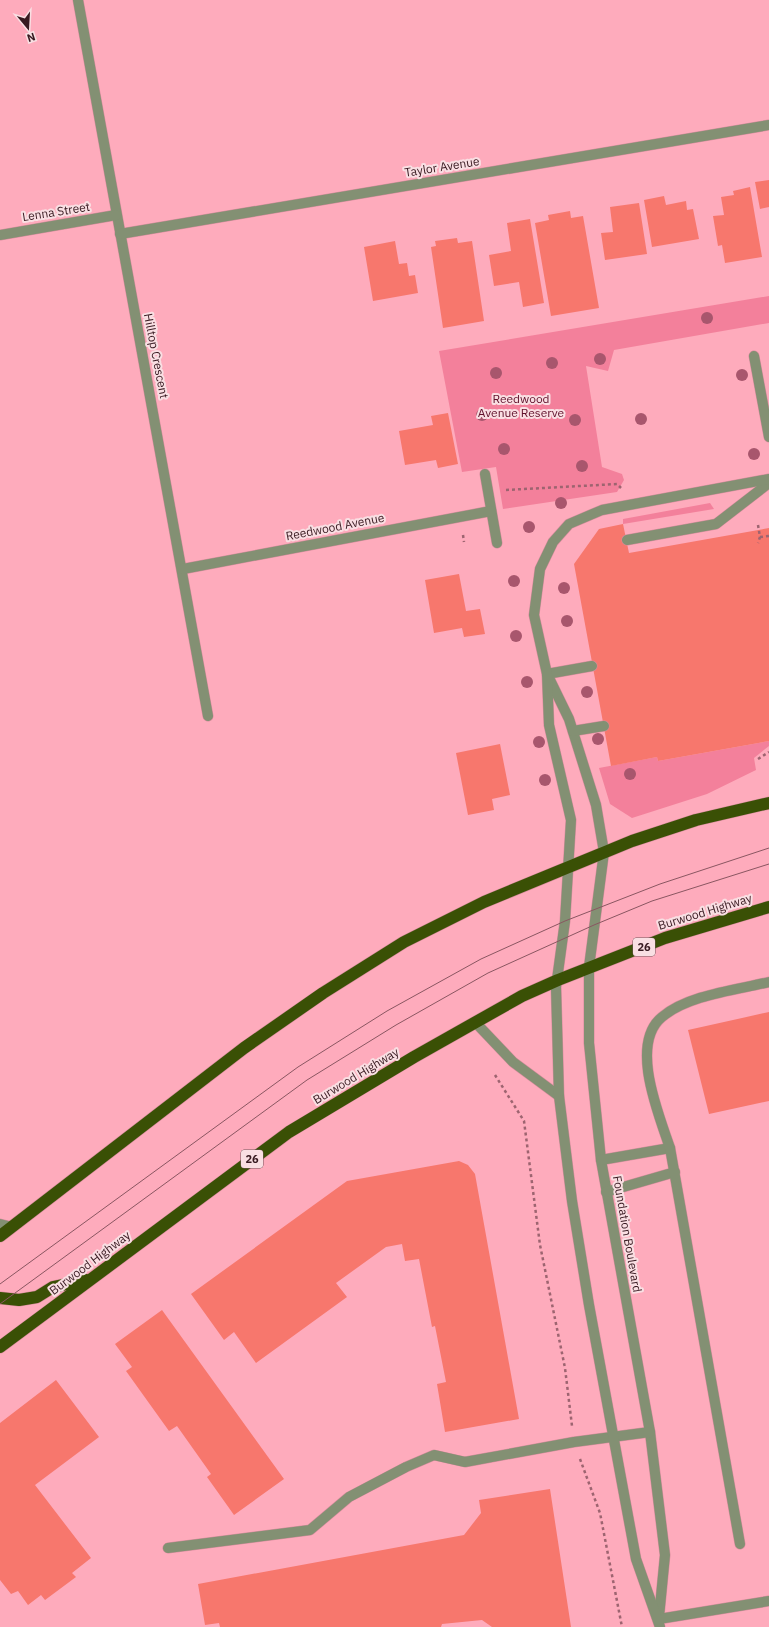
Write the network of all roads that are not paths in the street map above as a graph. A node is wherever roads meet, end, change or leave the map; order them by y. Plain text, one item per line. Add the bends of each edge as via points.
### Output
1 (78, 0) edge
2 (769, 125) edge
3 (116, 215) junction
4 (120, 234) junction
5 (0, 235) edge
6 (754, 356) dead end
7 (769, 437) edge
8 (485, 474) dead end
9 (769, 478) edge
10 (769, 483) edge
11 (491, 511) junction
12 (627, 540) dead end
13 (497, 543) dead end
14 (183, 569) junction
15 (592, 666) dead end
16 (547, 674) junction
17 (208, 716) dead end
18 (604, 726) dead end
19 (573, 731) junction
20 (769, 803) edge
21 (604, 852) junction
22 (569, 867) junction
23 (769, 907) edge
24 (589, 967) junction
25 (558, 980) junction
26 (769, 982) edge
27 (474, 1022) junction
28 (559, 1096) junction
29 (670, 1148) junction
30 (600, 1160) junction
31 (675, 1172) junction
32 (606, 1192) junction
33 (0, 1224) edge
34 (12, 1227) junction
35 (0, 1236) edge
36 (90, 1280) junction
37 (0, 1298) edge
38 (0, 1348) edge
39 (650, 1432) junction
40 (614, 1438) junction
41 (740, 1544) dead end
42 (168, 1548) dead end
43 (769, 1601) edge
44 (660, 1623) edge

1 - 3 street, Hilltop Crescent
2 - 4 street, Taylor Avenue
3 - 4 street, Hilltop Crescent
3 - 5 street, Lenna Street
4 - 14 street, Hilltop Crescent
6 - 7 street
8 - 11 street
9 - 16 street via 602,510 569,524 553,542 540,569 534,615
10 - 12 street via 716,524
11 - 13 street
11 - 14 street, Reedwood Avenue
14 - 17 street, Hilltop Crescent
15 - 16 street
16 - 19 street, Foundation Boulevard
16 - 22 street via 549,725 571,820
18 - 19 street
19 - 21 street, Foundation Boulevard via 598,812
20 - 21 highway via 689,822
21 - 22 highway
21 - 24 street, Foundation Boulevard
22 - 25 street via 566,921
22 - 34 highway via 484,902 429,929 335,985 244,1048
23 - 24 highway, Burwood Highway / 26 via 665,938
24 - 25 highway, Burwood Highway / 26
24 - 30 street, Foundation Boulevard via 589,1043
25 - 27 highway, Burwood Highway / 26
25 - 28 street via 556,987
26 - 29 street via 696,999 661,1017 655,1026 650,1036 647,1057 652,1091
27 - 28 street via 513,1062
27 - 36 highway, Burwood Highway / 26 via 289,1132
28 - 40 street via 572,1201
29 - 30 street
29 - 31 street
30 - 32 street, Foundation Boulevard
31 - 32 street
31 - 41 street
32 - 39 street, Foundation Boulevard
33 - 34 street
34 - 35 highway
36 - 37 highway via 53,1287 37,1296 19,1300
36 - 38 highway, Burwood Highway / 26
39 - 40 street
39 - 44 street, Foundation Boulevard via 665,1555
40 - 42 street via 574,1442 465,1462 434,1455 349,1497 310,1530
40 - 44 street via 636,1559
43 - 44 street

